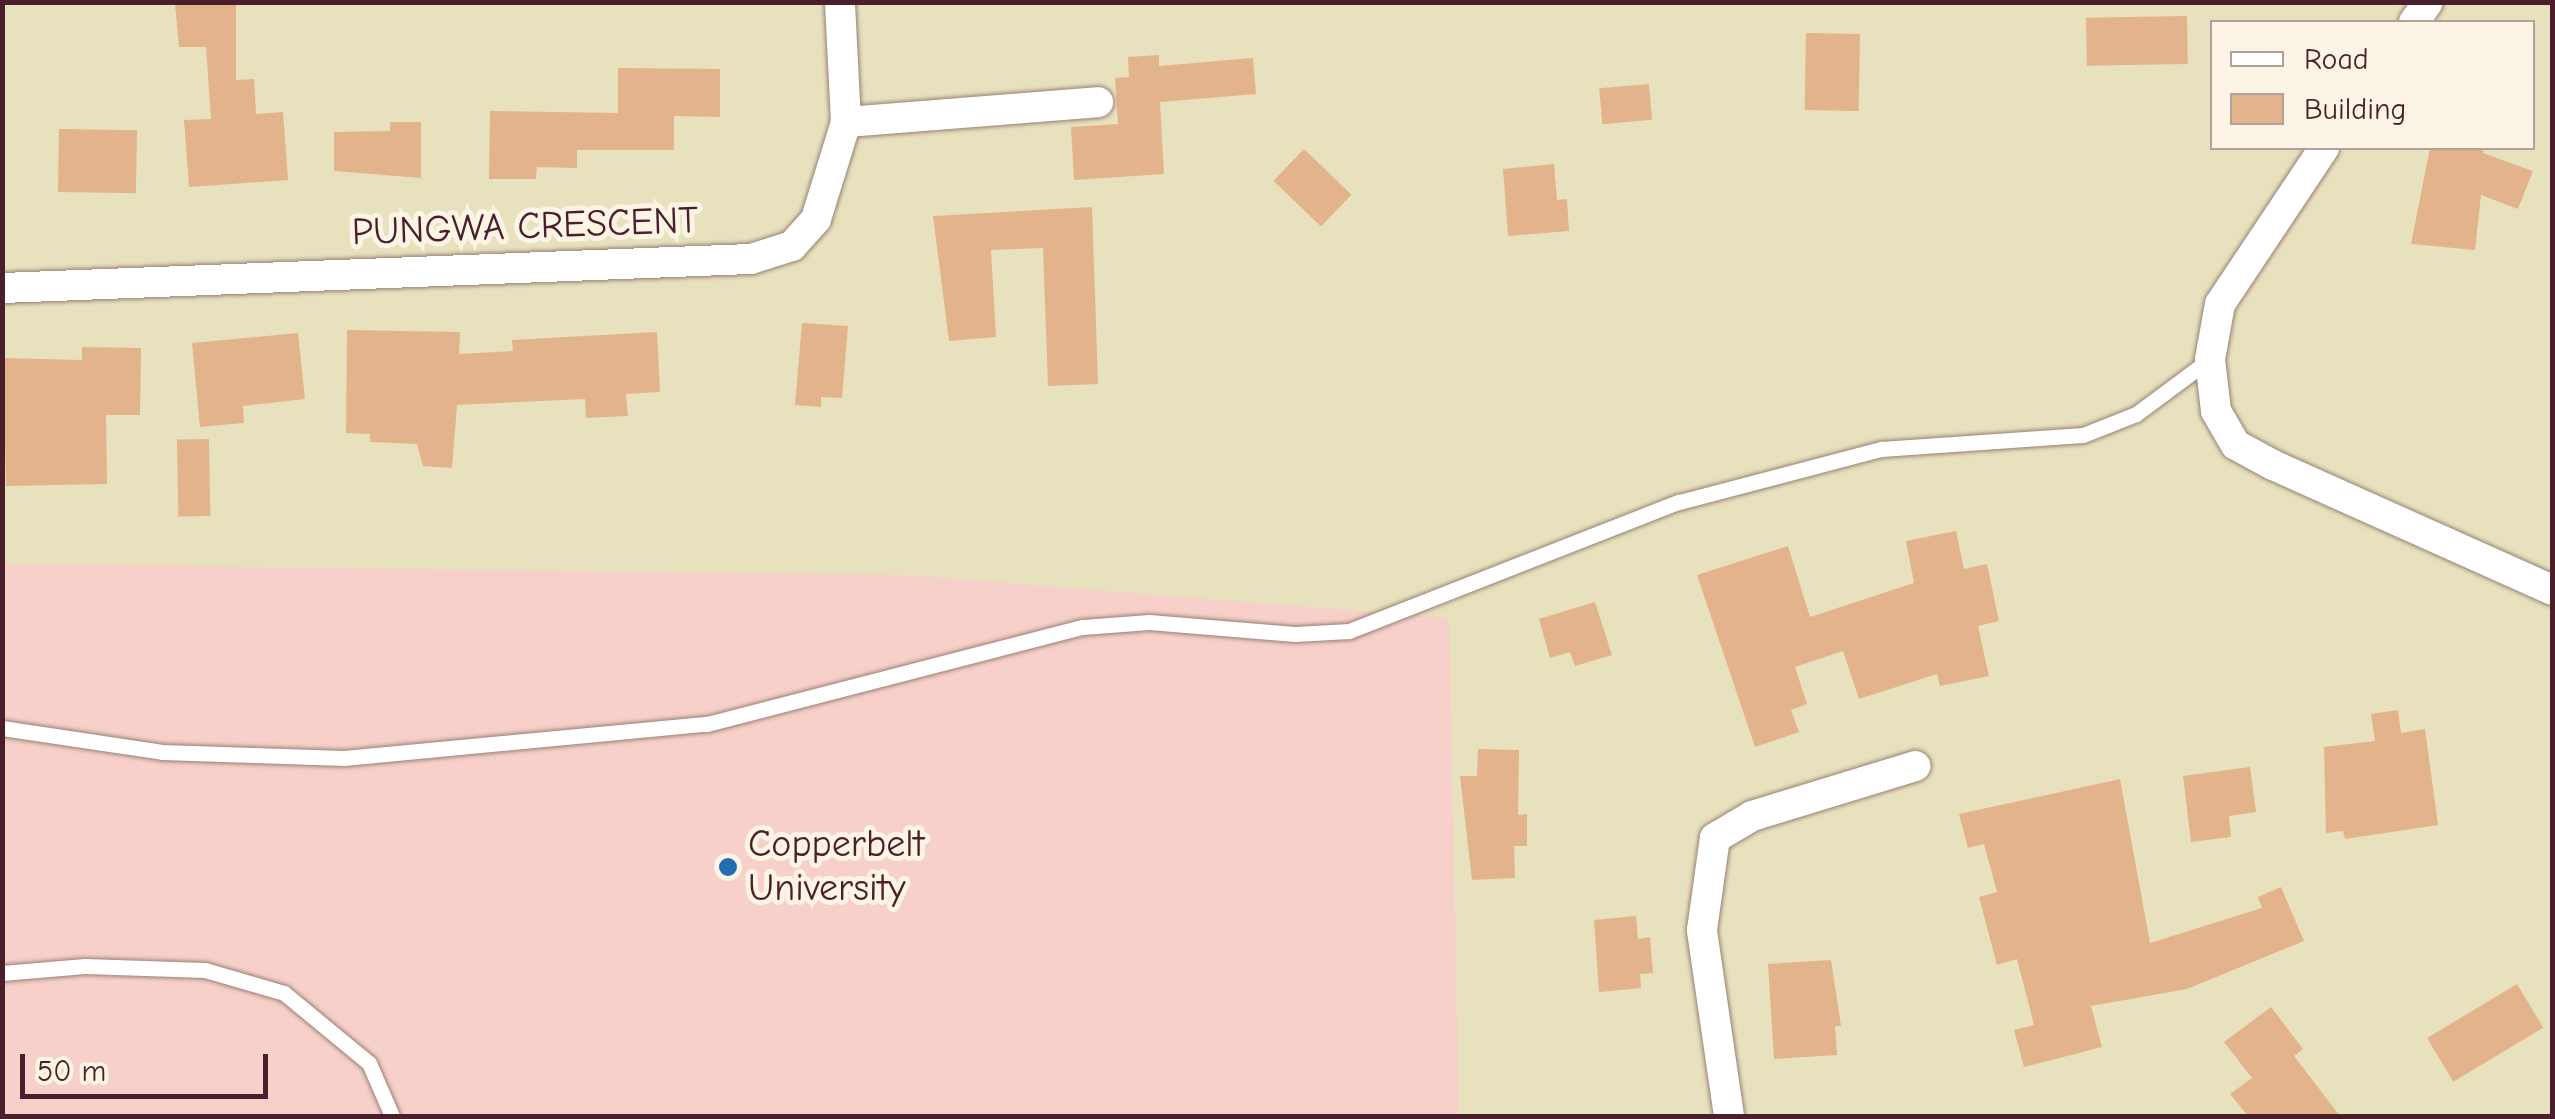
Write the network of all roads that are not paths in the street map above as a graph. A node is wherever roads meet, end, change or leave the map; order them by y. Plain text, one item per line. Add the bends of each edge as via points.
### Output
1 (840, 2) edge
2 (1098, 102) dead end
3 (846, 122) junction
4 (2323, 150) edge
5 (2, 288) edge
6 (2210, 359) junction
7 (2552, 590) edge
8 (2, 728) edge
9 (1916, 766) dead end
10 (2, 973) edge
11 (392, 1116) edge
12 (1728, 1116) edge

1 - 3 street, PUNGWA CRESCENT
2 - 3 street
3 - 5 street, PUNGWA CRESCENT via 816,219 792,246 751,258
4 - 6 street via 2220,304
6 - 7 street via 2216,411 2236,445
6 - 8 lane via 2136,414 2083,435 1881,449 1679,502 1349,631 1295,634 1149,622 1084,626 707,724 362,756 162,752
9 - 12 street via 1752,816 1714,838 1702,930
10 - 11 lane via 86,966 204,970 284,993 369,1064

